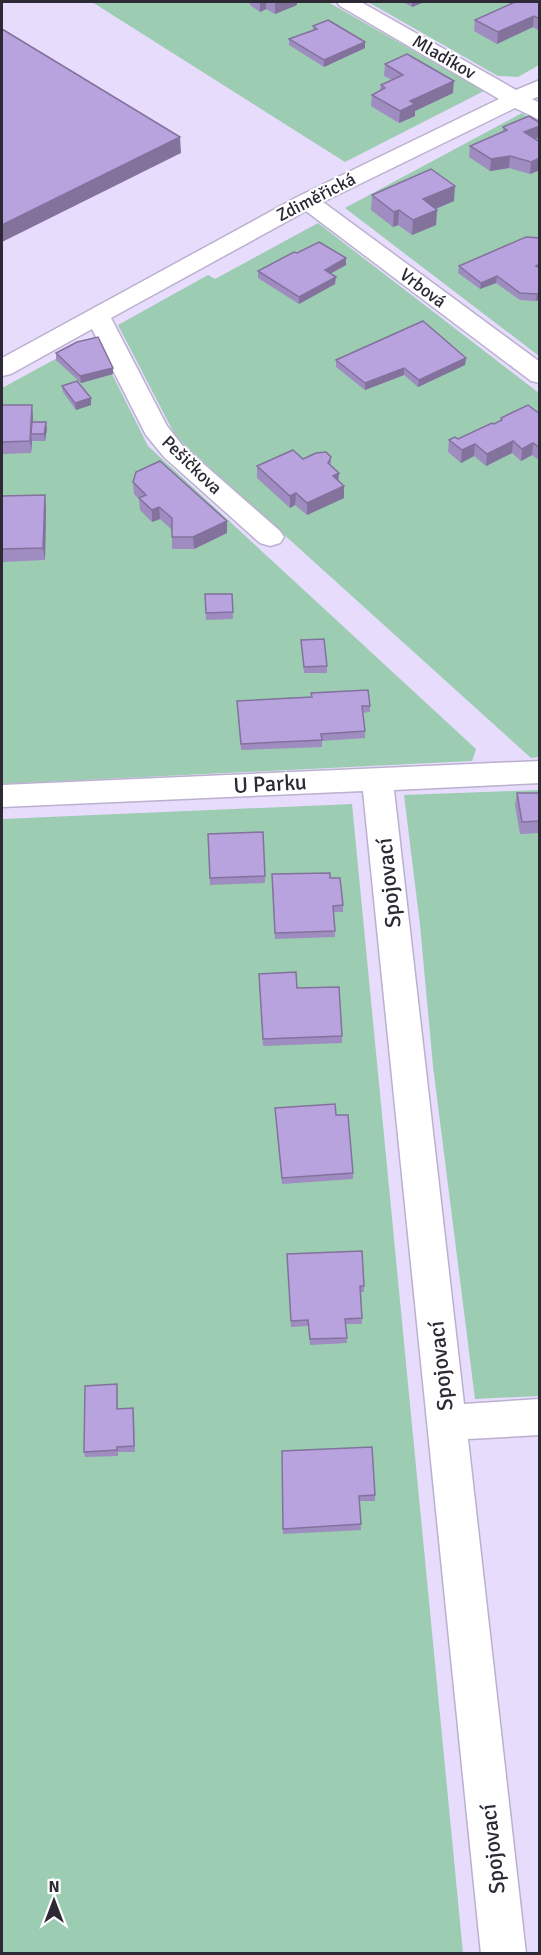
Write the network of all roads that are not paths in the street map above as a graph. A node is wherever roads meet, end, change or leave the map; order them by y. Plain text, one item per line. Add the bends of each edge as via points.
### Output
1 (347, 2) edge
2 (540, 87) edge
3 (517, 99) junction
4 (540, 113) edge
5 (307, 201) junction
6 (97, 315) junction
7 (2, 368) edge
8 (540, 375) edge
9 (270, 537) dead end
10 (540, 772) edge
11 (377, 778) junction
12 (2, 796) edge
13 (540, 1417) edge
14 (446, 1423) junction
15 (504, 1953) edge

1 - 3 street, Mladíkov
2 - 3 street, Zdiměřická
3 - 4 street, Mladíkov
3 - 5 street, Zdiměřická
5 - 6 street, Zdiměřická
5 - 8 street, Vrbová
6 - 7 street, Zdiměřická
6 - 9 street, Pešičkova via 155,429 173,451
10 - 11 street, U Parku
11 - 12 street, U Parku
11 - 14 street, Spojovací
13 - 14 street
14 - 15 street, Spojovací

